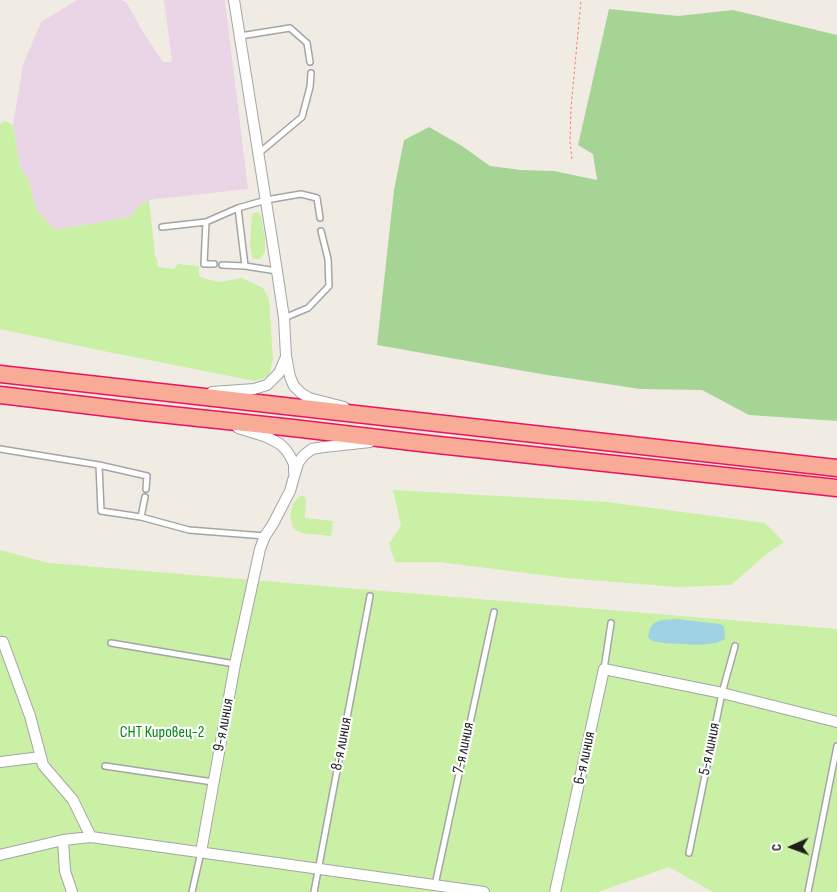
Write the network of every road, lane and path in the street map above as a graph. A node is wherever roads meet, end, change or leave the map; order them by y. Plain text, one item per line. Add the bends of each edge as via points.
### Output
1 (234, 0) edge
2 (581, 0) edge
3 (239, 36) junction
4 (310, 62) dead end
5 (311, 73) dead end
6 (258, 153) junction
7 (572, 158) dead end
8 (266, 200) junction
9 (238, 208) junction
10 (320, 218) dead end
11 (206, 222) junction
12 (162, 227) dead end
13 (321, 231) dead end
14 (214, 264) dead end
15 (222, 265) dead end
16 (245, 266) junction
17 (277, 271) junction
18 (284, 318) junction
19 (286, 356) junction
20 (0, 374) edge
21 (180, 394) junction
22 (0, 395) edge
23 (378, 417) junction
24 (210, 419) junction
25 (394, 440) junction
26 (0, 449) edge
27 (99, 465) junction
28 (837, 468) edge
29 (294, 478) junction
30 (837, 488) edge
31 (146, 489) dead end
32 (146, 497) dead end
33 (142, 517) junction
34 (266, 536) junction
35 (370, 596) dead end
36 (494, 612) dead end
37 (612, 623) dead end
38 (0, 630) edge
39 (2, 642) edge
40 (111, 643) dead end
41 (735, 646) dead end
42 (235, 664) junction
43 (604, 669) junction
44 (722, 693) junction
45 (837, 722) edge
46 (837, 746) edge
47 (41, 757) junction
48 (0, 762) edge
49 (105, 766) dead end
50 (213, 782) junction
51 (91, 837) junction
52 (63, 840) junction
53 (200, 852) junction
54 (689, 853) dead end
55 (0, 855) edge
56 (319, 869) junction
57 (434, 885) junction
58 (72, 892) edge
59 (192, 892) edge
60 (314, 892) edge
61 (484, 892) edge
62 (556, 892) edge
63 (808, 892) edge

1 - 3 street
2 - 7 path via 571,108
3 - 4 lane via 290,28 307,43
3 - 6 street
5 - 6 lane via 302,117
6 - 8 street
8 - 9 lane
8 - 10 lane via 301,194 317,198
8 - 17 street
9 - 11 lane
9 - 16 lane
11 - 12 lane
11 - 14 lane via 204,264
13 - 18 lane via 328,259 329,286 308,308
15 - 16 lane
16 - 17 lane
17 - 18 street
18 - 19 street
19 - 21 street via 279,373 267,385 254,389
19 - 23 street via 290,377 301,393
20 - 21 highway
21 - 23 highway
22 - 24 highway
23 - 28 highway
24 - 25 highway
24 - 29 street via 280,444 294,464
25 - 29 street, 9-я линия via 312,449 298,463
25 - 30 highway
26 - 27 lane
27 - 31 lane via 147,476
27 - 33 lane via 102,511
29 - 34 street, 9-я линия
32 - 33 lane
33 - 34 lane via 189,530
34 - 42 street, 9-я линия via 260,549
35 - 56 lane, 8-я линия
36 - 57 lane, 7-я линия
37 - 43 lane, 6-я линия
38 - 39 street
39 - 47 street via 30,716
40 - 42 lane
41 - 44 lane, 5-я линия
42 - 50 street, 9-я линия
43 - 44 street
43 - 62 street, 6-я линия
44 - 45 street
44 - 54 lane, 5-я линия
46 - 63 lane
47 - 48 street
47 - 51 street via 43,765 73,800
49 - 50 lane
50 - 53 street, 9-я линия
51 - 52 street
51 - 53 street
52 - 55 street
52 - 58 street via 65,871
53 - 56 street
53 - 59 lane, 9-я линия
56 - 57 street
56 - 60 lane, 8-я линия
57 - 61 street

